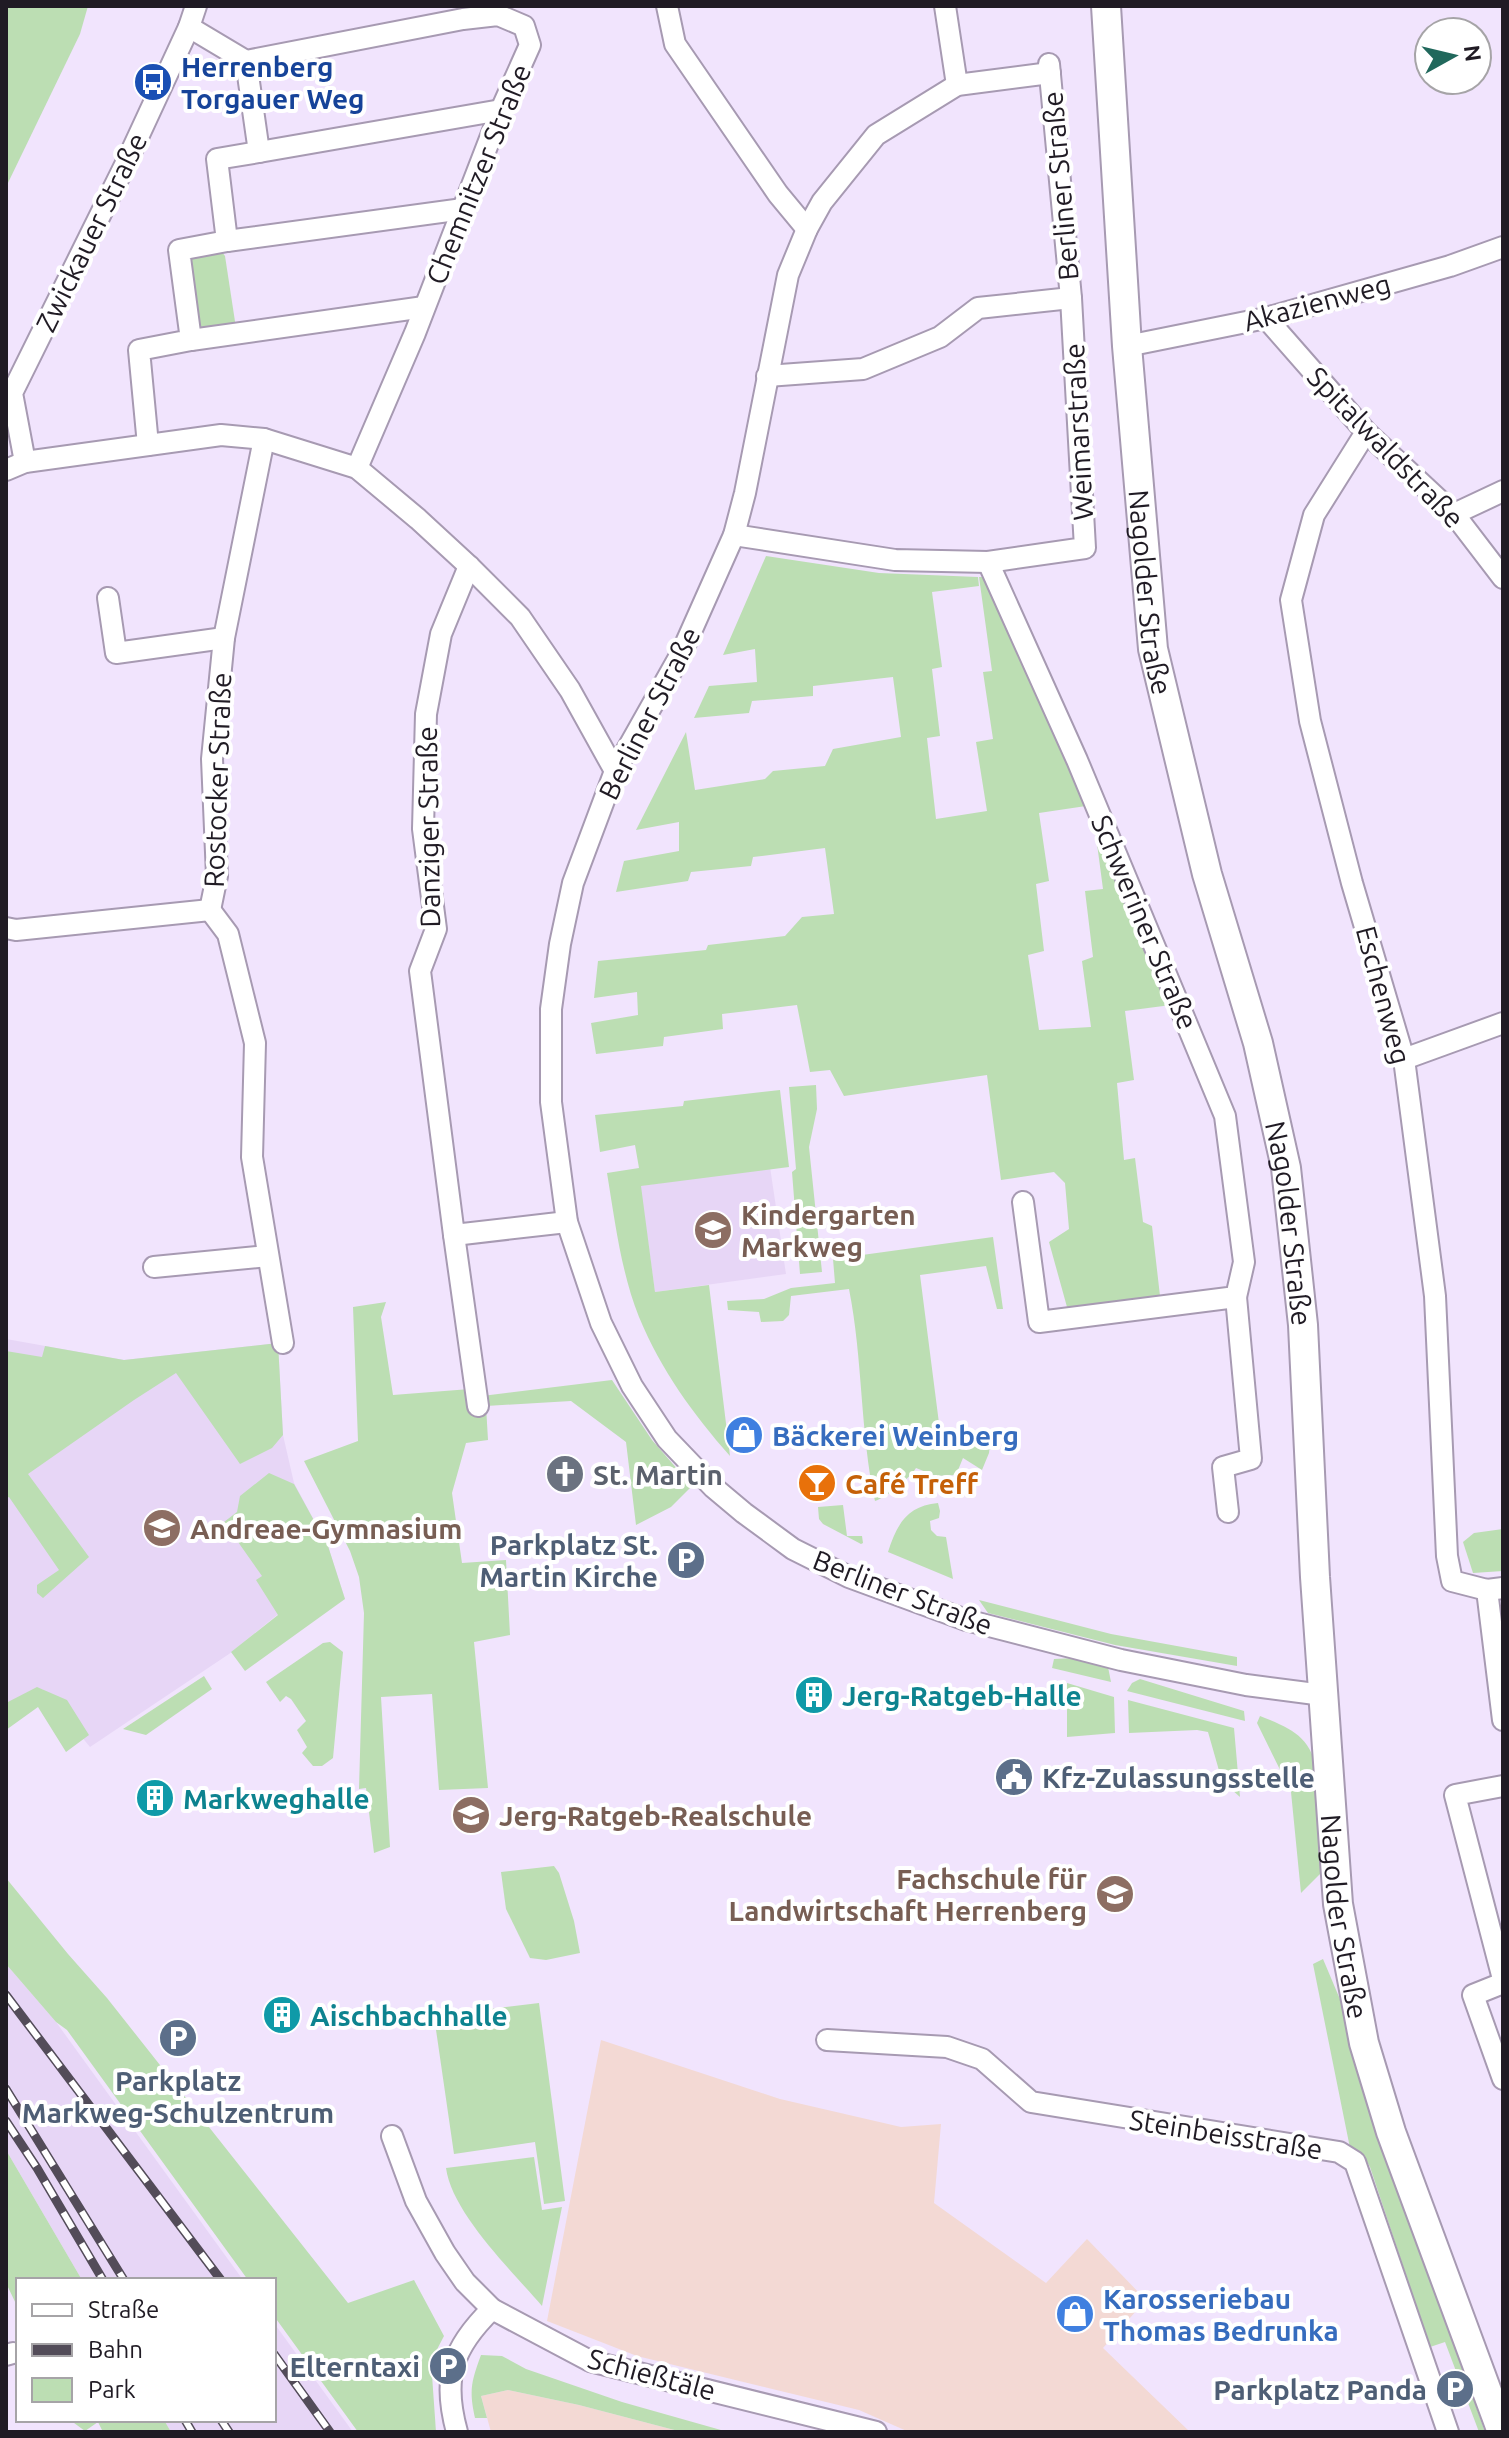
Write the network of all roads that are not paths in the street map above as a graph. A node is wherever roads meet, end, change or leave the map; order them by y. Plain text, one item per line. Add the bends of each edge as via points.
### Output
1 (196, 6) edge
2 (667, 6) edge
3 (945, 6) edge
4 (1106, 6) edge
5 (464, 12) edge
6 (189, 27) junction
7 (246, 61) junction
8 (957, 85) junction
9 (501, 110) junction
10 (259, 152) junction
11 (463, 209) junction
12 (807, 229) junction
13 (227, 241) junction
14 (1503, 247) edge
15 (1071, 298) junction
16 (424, 307) junction
17 (1266, 318) junction
18 (191, 340) junction
19 (1127, 346) junction
20 (767, 376) junction
21 (1366, 432) junction
22 (264, 439) junction
23 (148, 445) junction
24 (16, 466) edge
25 (357, 468) junction
26 (1503, 491) edge
27 (1454, 514) junction
28 (734, 535) junction
29 (988, 562) junction
30 (469, 566) junction
31 (1503, 578) edge
32 (108, 598) dead end
33 (224, 638) junction
34 (615, 771) junction
35 (210, 910) junction
36 (6, 928) edge
37 (1503, 1023) edge
38 (1404, 1059) junction
39 (1023, 1202) dead end
40 (567, 1222) junction
41 (454, 1235) junction
42 (268, 1256) junction
43 (154, 1267) dead end
44 (1236, 1297) junction
45 (283, 1343) dead end
46 (478, 1406) dead end
47 (1228, 1512) dead end
48 (1495, 1589) edge
49 (1323, 1695) junction
50 (1503, 1720) edge
51 (1503, 1786) edge
52 (1503, 1981) edge
53 (827, 2040) dead end
54 (1503, 2079) edge
55 (392, 2136) dead end
56 (492, 2309) junction
57 (457, 2432) edge
58 (876, 2432) edge
59 (1448, 2432) edge
60 (1502, 2432) edge

1 - 6 street, Zwickauer Straße
2 - 12 street via 675,44
3 - 8 street
4 - 19 main road, Nagolder Straße
5 - 7 street, Chemnitzer Straße
5 - 9 street, Chemnitzer Straße via 498,15 524,26 530,45
6 - 7 street
6 - 24 street, Zwickauer Straße via 12,393
7 - 10 street
8 - 12 street, Berliner Straße via 876,135
8 - 15 street, Berliner Straße via 1049,68
9 - 10 street
9 - 11 street, Chemnitzer Straße
10 - 13 street via 217,159
11 - 13 street
11 - 16 street, Chemnitzer Straße
12 - 20 street, Berliner Straße via 788,275
13 - 18 street via 179,250
14 - 17 street, Akazienweg
15 - 20 street via 978,308 940,337 863,369
15 - 29 street, Weimarstraße via 1085,548
16 - 18 street
16 - 25 street, Chemnitzer Straße
17 - 19 street, Akazienweg
17 - 21 street, Spitalwaldstraße
18 - 23 street via 139,350
19 - 49 main road, Nagolder Straße via 1153,649 1286,1168 1303,1325
20 - 28 street, Berliner Straße
21 - 27 street, Spitalwaldstraße
21 - 38 street, Eschenweg via 1314,515 1291,600 1310,721
22 - 23 street via 221,435
22 - 25 street
22 - 33 street, Rostocker Straße
23 - 24 street
25 - 30 street
26 - 27 street
27 - 31 street, Spitalwaldstraße
28 - 29 street, Weimarstraße via 895,560
28 - 34 street, Berliner Straße via 681,654
29 - 44 street, Schweriner Straße via 1225,1116 1244,1262
30 - 34 street via 520,617 570,690
30 - 41 street, Danziger Straße via 441,634 426,714 423,829 436,929 420,971
32 - 33 street, Rostocker Straße via 116,653
33 - 35 street, Rostocker Straße via 212,759 217,876
34 - 40 street, Berliner Straße via 573,883 551,1009 551,1102
35 - 36 street, Rostocker Straße
35 - 42 street via 228,934 255,1043 252,1157
37 - 38 street
38 - 48 street, Eschenweg via 1435,1296 1447,1556 1452,1581
39 - 44 street via 1039,1322
40 - 41 street
40 - 49 street, Berliner Straße via 601,1323 632,1386 667,1439 713,1487 793,1549 849,1577 966,1620 1121,1660
41 - 46 street, Danziger Straße
42 - 43 street
42 - 45 street
44 - 47 street, Schweriner Straße via 1251,1459 1223,1467
48 - 50 street
49 - 60 main road, Nagolder Straße via 1338,1904 1364,2043 1391,2132
51 - 52 street via 1455,1795
52 - 54 street via 1473,1995
53 - 59 street, Steinbeisstraße via 947,2047 982,2059 1031,2102 1339,2152 1355,2162
55 - 56 street, Schießtäle via 416,2201 445,2253
56 - 57 street via 476,2324 451,2367 450,2403
56 - 58 street, Schießtäle via 590,2361

